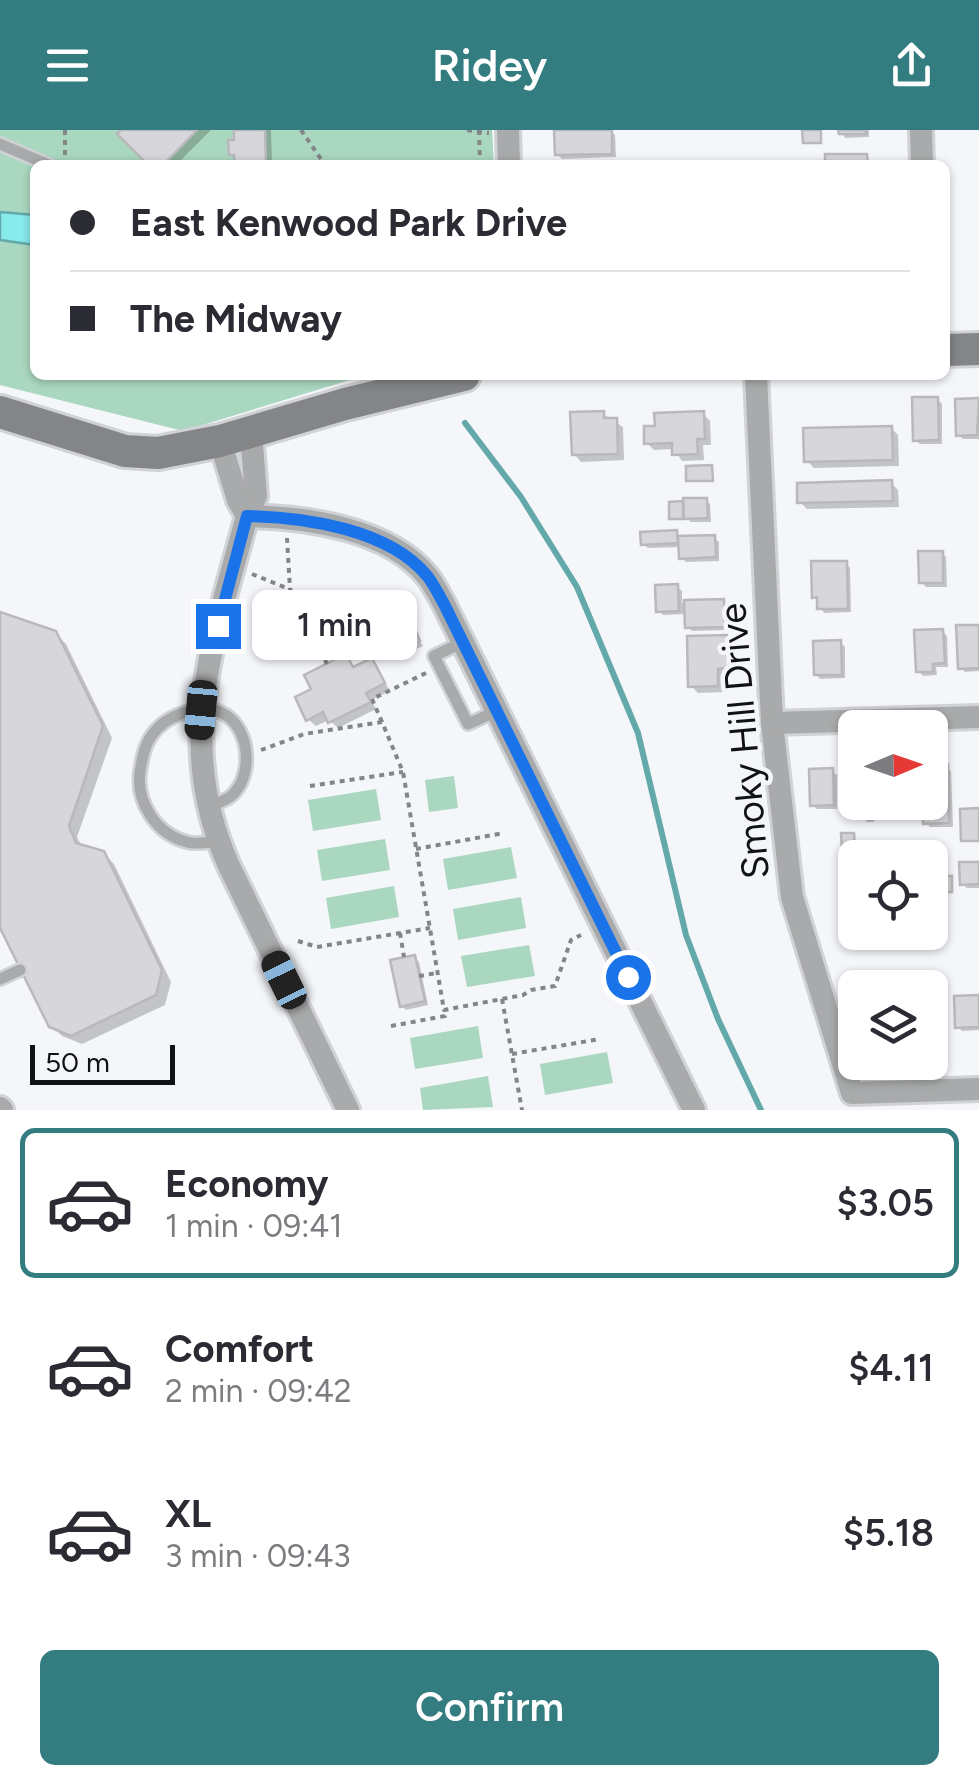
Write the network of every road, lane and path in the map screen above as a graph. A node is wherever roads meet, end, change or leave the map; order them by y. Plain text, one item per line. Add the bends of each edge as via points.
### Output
1 (65, 130) edge
2 (302, 130) edge
3 (479, 130) edge
4 (508, 130) edge
5 (921, 130) edge
6 (0, 144) edge
7 (37, 160) edge
8 (65, 160) edge
9 (322, 160) edge
10 (480, 160) edge
11 (510, 160) edge
12 (922, 160) edge
13 (979, 349) edge
14 (950, 350) edge
15 (446, 380) edge
16 (756, 380) edge
17 (0, 412) edge
18 (236, 437) junction
19 (247, 516) junction
20 (286, 538) dead end
21 (252, 574) dead end
22 (290, 589) junction
23 (463, 642) junction
24 (327, 664) dead end
25 (439, 666) junction
26 (201, 710) junction
27 (497, 711) junction
28 (979, 718) edge
29 (382, 722) junction
30 (772, 723) junction
31 (246, 751) junction
32 (402, 772) junction
33 (310, 786) dead end
34 (208, 806) junction
35 (504, 833) dead end
36 (218, 841) junction
37 (416, 849) junction
38 (430, 928) junction
39 (400, 933) junction
40 (580, 935) dead end
41 (298, 941) dead end
42 (404, 957) dead end
43 (20, 970) dead end
44 (437, 973) junction
45 (419, 976) dead end
46 (0, 979) edge
47 (502, 999) junction
48 (444, 1010) junction
49 (390, 1026) dead end
50 (600, 1039) dead end
51 (512, 1054) junction
52 (979, 1089) edge
53 (348, 1110) edge
54 (522, 1110) edge
55 (694, 1110) edge

1 - 8 path
2 - 9 path
3 - 10 path
4 - 11 street
5 - 12 street
6 - 7 lane
13 - 14 street
15 - 18 street
16 - 30 street, Smoky Hill Drive
17 - 18 street via 125,451 158,453
18 - 19 street via 238,500
18 - 19 street via 256,496
19 - 23 street via 312,520 399,553 426,575
19 - 26 street
20 - 22 path
21 - 22 path
22 - 24 path
23 - 25 lane via 434,656
23 - 27 street
25 - 27 lane via 468,724
25 - 29 path via 372,699
26 - 31 lane via 222,712 241,731
26 - 34 street
26 - 36 lane via 181,713 152,734 139,778 142,802 153,820 189,843
27 - 55 street
28 - 30 street
29 - 31 path
29 - 32 path
30 - 52 street, Smoky Hill Drive via 792,898 852,1093
31 - 34 lane via 235,793
32 - 33 path
32 - 37 path
34 - 36 street
35 - 37 path
36 - 53 street
37 - 38 path
38 - 39 path
38 - 44 path
39 - 41 path via 316,947
39 - 42 path
40 - 47 path via 555,986
43 - 46 lane
44 - 45 path
44 - 48 path
47 - 48 path
47 - 51 path
48 - 49 path via 445,1016
50 - 51 path
51 - 54 path

